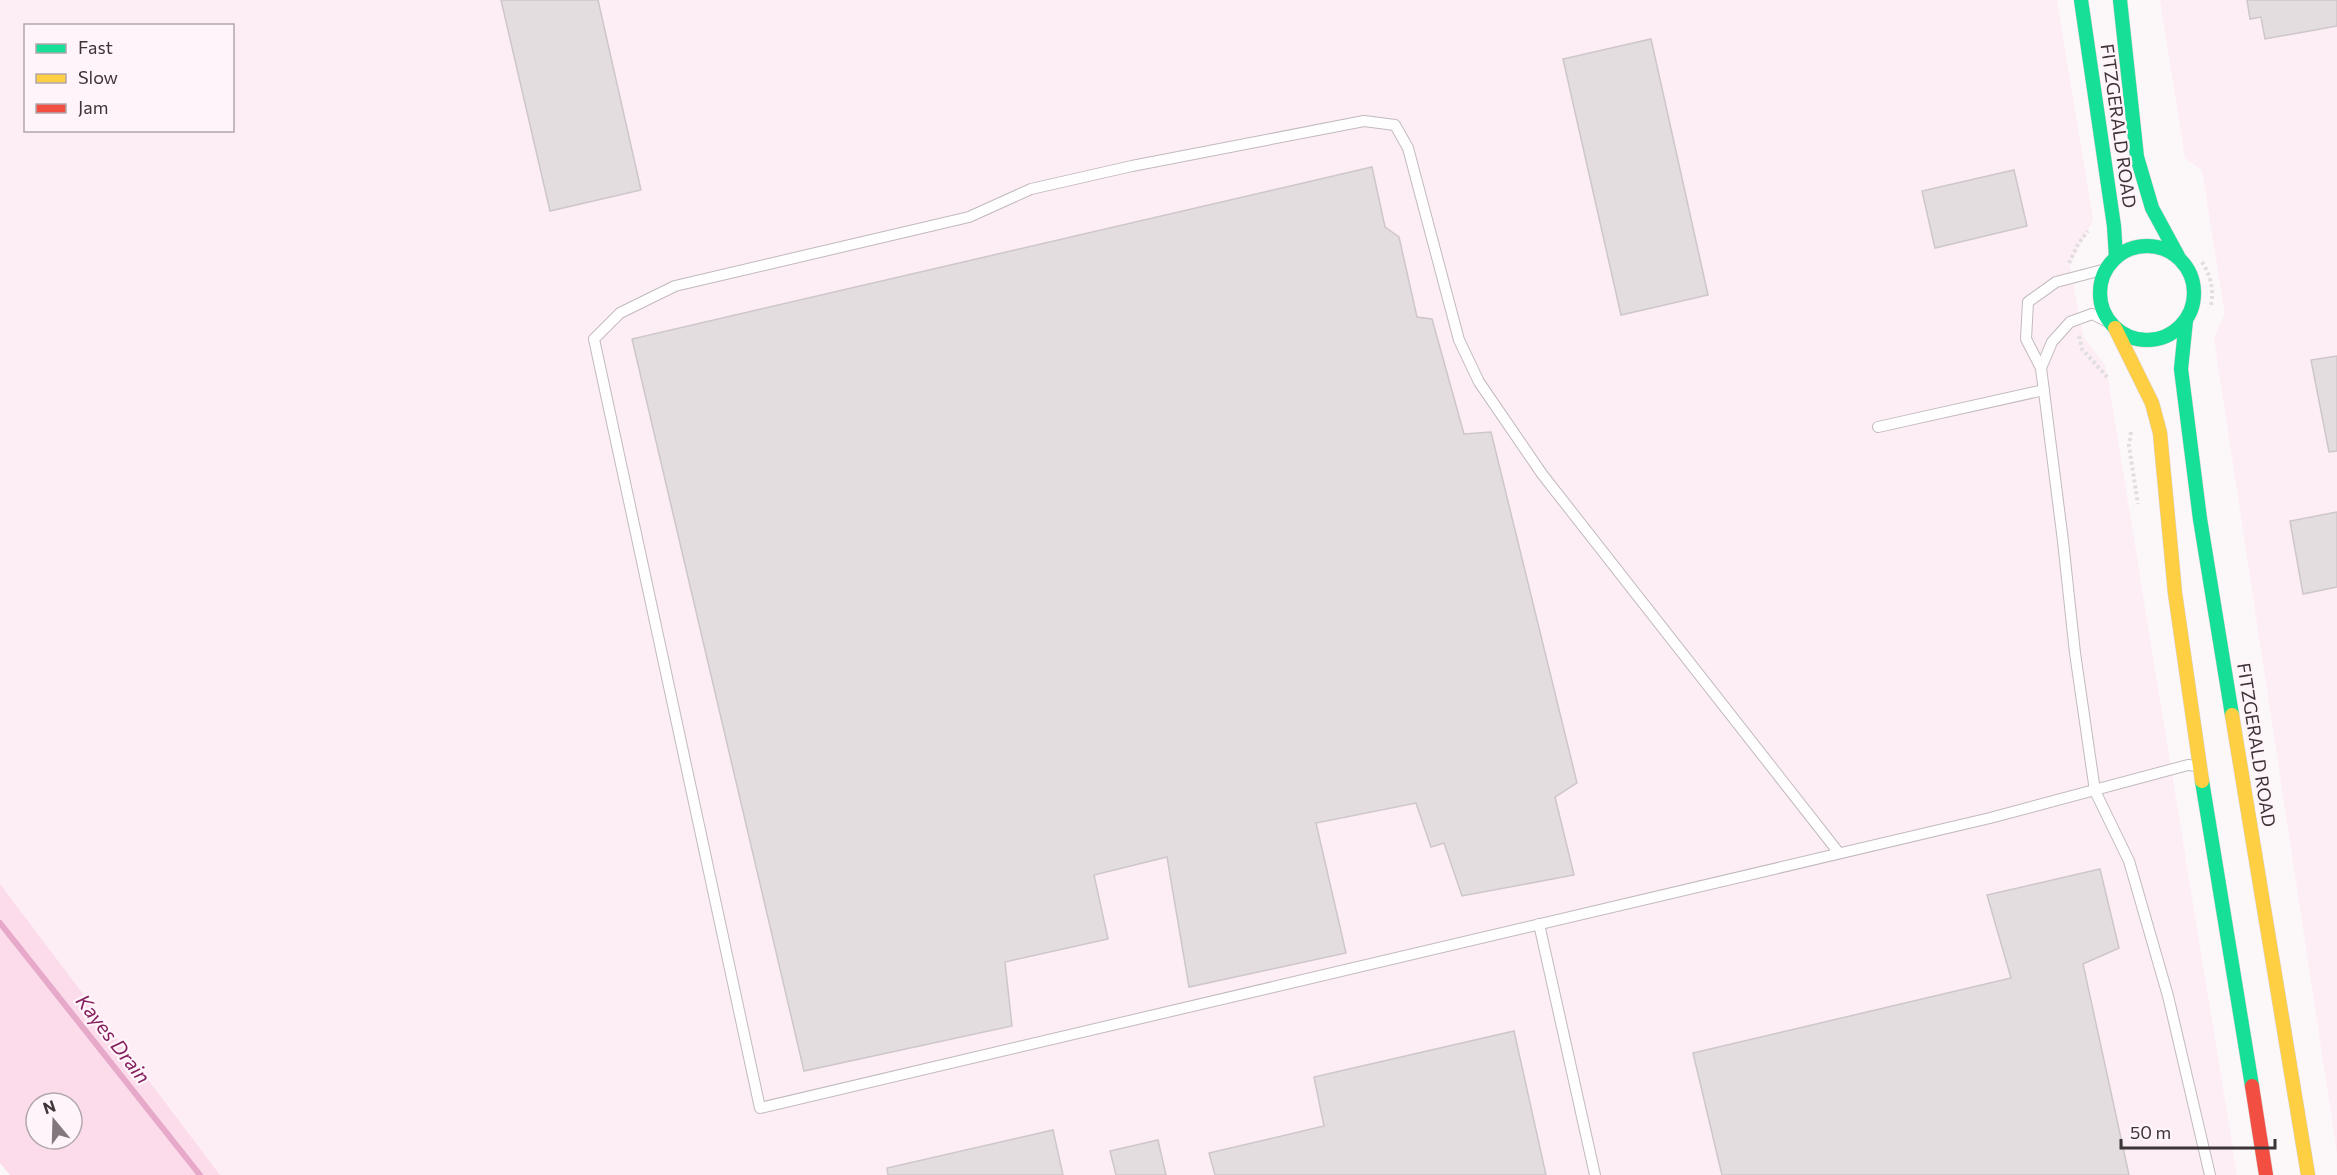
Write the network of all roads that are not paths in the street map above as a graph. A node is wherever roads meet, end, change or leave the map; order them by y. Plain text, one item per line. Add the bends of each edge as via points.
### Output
1 (2081, 0) edge
2 (2120, 0) edge
3 (2178, 256) junction
4 (2116, 257) junction
5 (2106, 269) junction
6 (2186, 320) junction
7 (2113, 326) junction
8 (2041, 368) junction
9 (2044, 390) junction
10 (1878, 427) dead end
11 (2200, 766) junction
12 (2095, 791) junction
13 (1839, 853) junction
14 (1539, 924) junction
15 (1595, 1175) edge
16 (2210, 1175) edge
17 (2266, 1175) edge
18 (2308, 1175) edge

1 - 4 main road, FITZGERALD ROAD
2 - 3 main road, FITZGERALD ROAD via 2137,157 2152,207
3 - 4 main road via 2166,249 2146,246
3 - 6 main road via 2193,279 2195,294
4 - 5 main road
5 - 7 main road via 2100,282 2100,297
5 - 8 lane via 2056,282 2028,302 2026,339
6 - 7 main road via 2175,332 2152,340 2129,337
6 - 18 main road, FITZGERALD ROAD via 2181,369 2200,519
7 - 8 lane via 2092,314 2070,322 2052,342
7 - 11 main road via 2152,403 2160,433 2175,593
8 - 9 lane
9 - 10 lane
9 - 12 lane
11 - 12 lane via 2188,765
11 - 17 main road
12 - 13 lane
12 - 16 lane via 2129,861 2168,996
13 - 14 lane
13 - 14 lane via 1542,474 1479,382 1459,340 1408,148 1395,125 1364,121 1031,189 969,217 675,286 620,313 594,339 760,1108
14 - 15 lane

